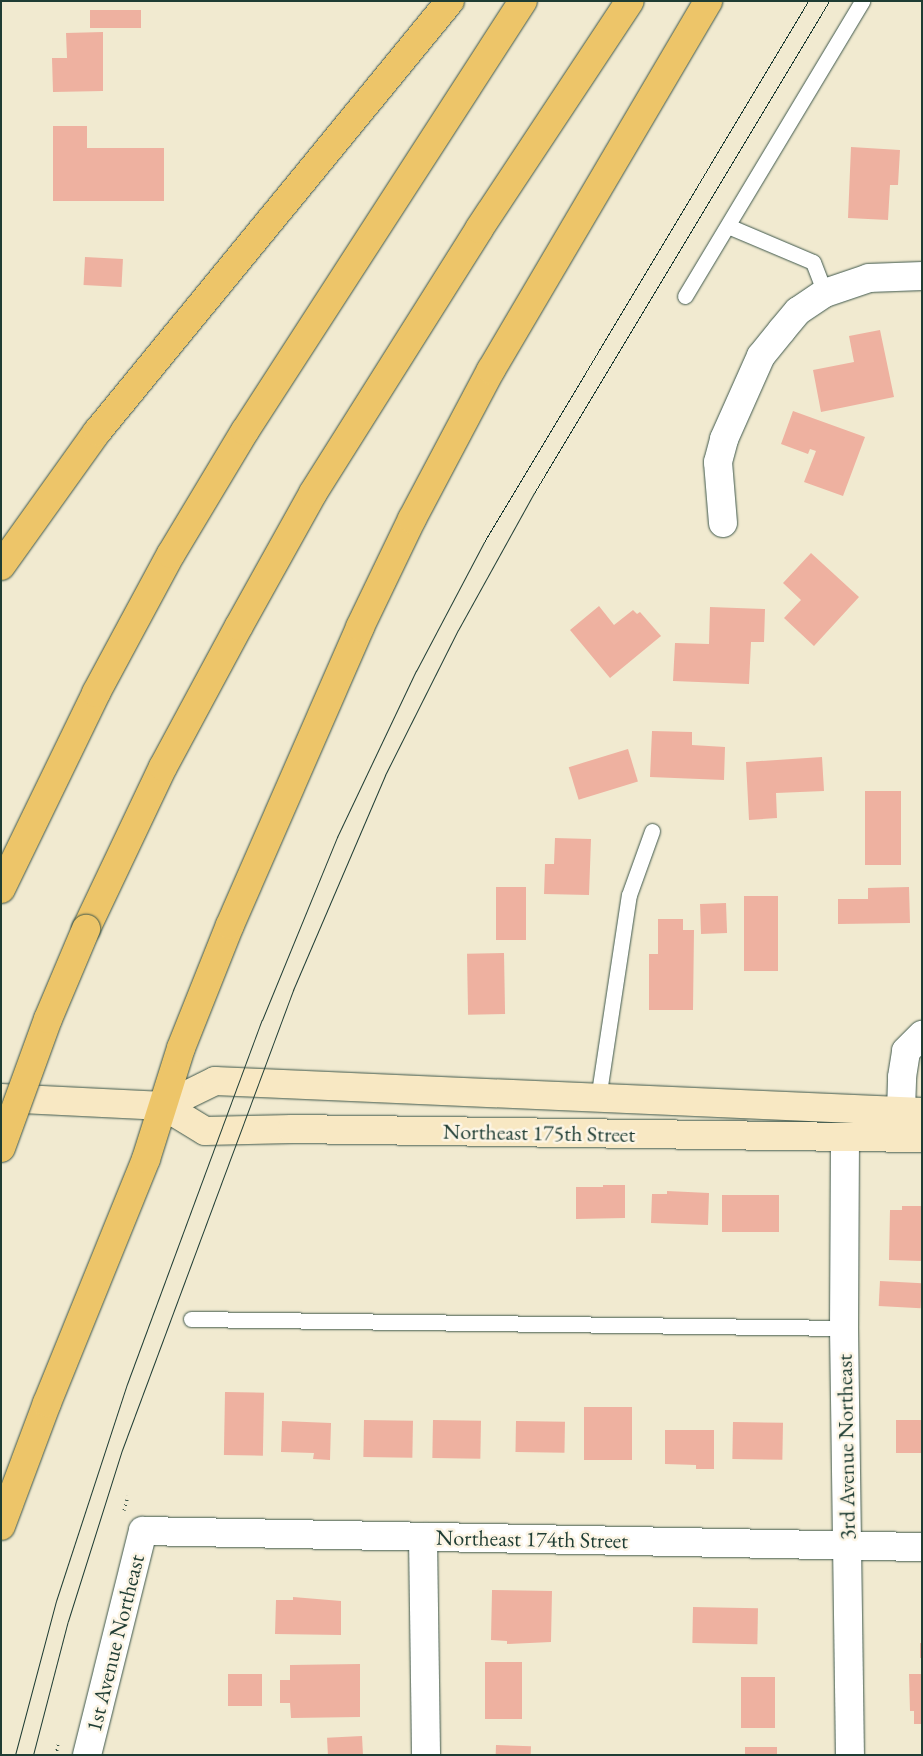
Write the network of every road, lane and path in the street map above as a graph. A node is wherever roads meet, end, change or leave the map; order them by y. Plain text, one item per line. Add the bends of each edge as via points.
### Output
1 (450, 1) edge
2 (524, 1) edge
3 (630, 1) edge
4 (708, 1) edge
5 (862, 1) edge
6 (728, 226) junction
7 (922, 276) edge
8 (825, 293) junction
9 (685, 296) dead end
10 (723, 522) dead end
11 (1, 566) edge
12 (652, 831) dead end
13 (1, 889) edge
14 (922, 1035) edge
15 (1, 1098) edge
16 (598, 1099) junction
17 (164, 1106) junction
18 (911, 1111) edge
19 (922, 1138) edge
20 (846, 1139) junction
21 (1, 1148) edge
22 (191, 1319) dead end
23 (844, 1328) junction
24 (1, 1526) edge
25 (143, 1532) joint
26 (423, 1538) junction
27 (847, 1544) junction
28 (922, 1547) edge
29 (87, 1755) edge
30 (426, 1755) edge
31 (850, 1755) edge

1 - 11 highway via 97,432
2 - 13 highway via 245,431 171,554 91,702
3 - 21 highway, bridge via 479,229 314,494 238,626 163,767 86,929 48,1019
4 - 17 highway via 491,370 412,519 360,627 230,925 181,1048
5 - 6 lane
6 - 8 lane via 813,262
6 - 9 lane
7 - 8 street via 869,278
8 - 10 street via 798,311 762,356 724,440 718,462
12 - 16 lane via 629,895
14 - 18 street via 906,1051 902,1077
15 - 17 main road, Northeast 175th Street
16 - 17 main road, Northeast 175th Street via 215,1081
16 - 18 main road, Northeast 175th Street
17 - 20 main road, Northeast 175th Street via 205,1130
17 - 24 highway
19 - 20 main road, Northeast 175th Street
20 - 23 street, 3rd Avenue Northeast
22 - 23 lane
23 - 27 street, 3rd Avenue Northeast
25 - 26 street, Northeast 174th Street
25 - 29 street, 1st Avenue Northeast
26 - 27 street, Northeast 174th Street
26 - 30 street
27 - 28 street, Northeast 174th Street
27 - 31 street, 3rd Avenue Northeast

